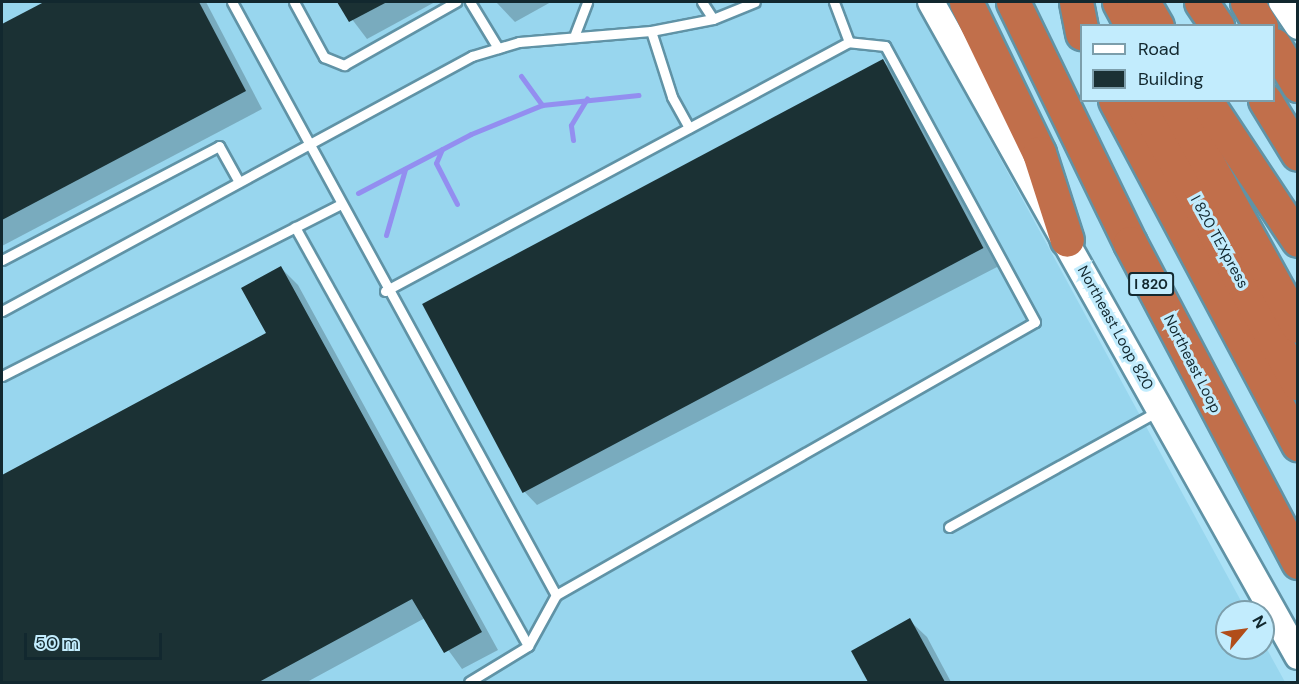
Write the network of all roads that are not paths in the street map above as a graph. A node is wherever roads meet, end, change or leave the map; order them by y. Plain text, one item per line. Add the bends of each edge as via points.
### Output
1 (232, 2) edge
2 (294, 2) edge
3 (456, 2) edge
4 (470, 2) edge
5 (587, 2) edge
6 (702, 2) edge
7 (755, 2) edge
8 (834, 2) edge
9 (931, 2) edge
10 (966, 2) edge
11 (1013, 2) edge
12 (1076, 2) edge
13 (1086, 2) edge
14 (1119, 2) edge
15 (1143, 2) edge
16 (1201, 2) edge
17 (1247, 2) edge
18 (1282, 2) edge
19 (714, 19) junction
20 (1080, 24) edge
21 (1099, 24) edge
22 (1131, 24) edge
23 (1156, 24) edge
24 (1216, 24) edge
25 (1261, 24) edge
26 (1298, 26) edge
27 (651, 31) junction
28 (575, 34) junction
29 (849, 42) junction
30 (1275, 47) edge
31 (498, 48) junction
32 (1298, 85) edge
33 (1116, 102) edge
34 (1142, 102) edge
35 (1174, 102) edge
36 (1206, 102) edge
37 (1266, 102) edge
38 (688, 128) junction
39 (306, 146) junction
40 (1298, 154) edge
41 (239, 182) junction
42 (339, 205) junction
43 (295, 227) junction
44 (1067, 240) junction
45 (1298, 240) edge
46 (2, 260) edge
47 (385, 291) junction
48 (2, 310) edge
49 (1298, 326) edge
50 (2, 376) edge
51 (1298, 383) edge
52 (1161, 410) junction
53 (1298, 444) edge
54 (949, 527) dead end
55 (1298, 561) edge
56 (556, 595) junction
57 (528, 646) junction
58 (1298, 656) edge
59 (469, 682) edge

1 - 39 lane
2 - 3 lane via 324,57 344,65
4 - 31 lane
5 - 28 lane
6 - 19 lane
7 - 19 lane
8 - 29 lane
9 - 44 main road, Northeast Loop 820
10 - 44 highway via 1039,153
11 - 55 highway, Northeast Loop / I 820 via 1130,243
12 - 20 highway
13 - 21 highway
14 - 22 highway
15 - 23 highway
16 - 24 highway
17 - 25 highway
18 - 26 main road
19 - 27 lane
27 - 28 lane
27 - 38 lane via 672,97
28 - 31 lane
29 - 38 lane
29 - 56 lane via 885,46 1035,322
30 - 32 highway
31 - 39 lane via 472,56
33 - 53 highway
34 - 51 highway, I 820 TEXpress
35 - 49 highway, I 820 TEXpress
36 - 45 highway
37 - 40 highway
38 - 47 lane
39 - 41 lane
39 - 42 lane
41 - 46 lane via 219,146
41 - 48 lane
42 - 43 lane
42 - 47 lane
43 - 50 lane
43 - 57 lane
44 - 52 main road, Northeast Loop 820
47 - 56 lane
52 - 54 lane
52 - 58 main road, Northeast Loop 820
56 - 57 lane
57 - 59 lane

